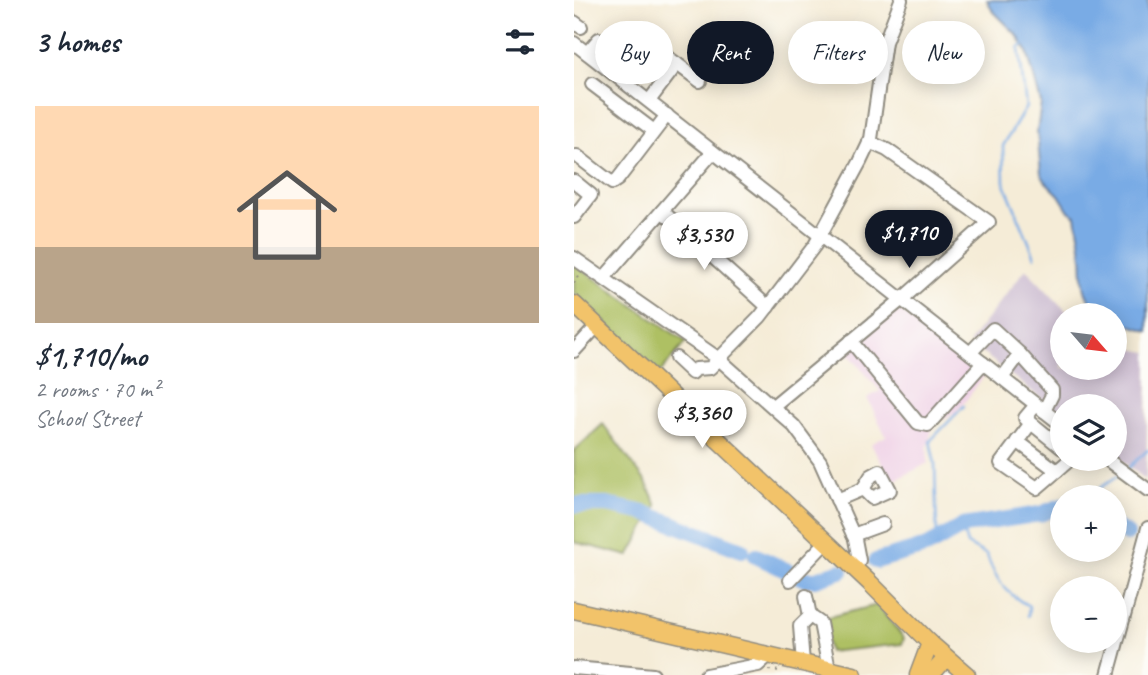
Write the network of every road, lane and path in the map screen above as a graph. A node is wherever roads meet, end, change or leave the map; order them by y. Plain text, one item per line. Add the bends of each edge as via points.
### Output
1 (901, 0) edge
2 (574, 43) edge
3 (595, 44) edge
4 (587, 53) junction
5 (673, 61) edge
6 (677, 64) junction
7 (687, 71) edge
8 (592, 84) dead end
9 (649, 101) junction
10 (667, 115) junction
11 (654, 131) junction
12 (870, 142) junction
13 (713, 152) junction
14 (577, 156) dead end
15 (574, 181) edge
16 (662, 211) junction
17 (575, 215) edge
18 (821, 236) junction
19 (574, 258) edge
20 (576, 274) dead end
21 (604, 278) junction
22 (574, 283) edge
23 (901, 300) junction
24 (574, 304) edge
25 (768, 307) junction
26 (597, 326) junction
27 (851, 341) junction
28 (574, 351) edge
29 (970, 353) junction
30 (1020, 354) junction
31 (676, 358) dead end
32 (719, 359) junction
33 (983, 363) junction
34 (1002, 378) junction
35 (773, 406) junction
36 (1040, 408) junction
37 (1050, 416) edge
38 (1031, 423) junction
39 (1050, 438) edge
40 (1017, 441) junction
41 (1050, 466) edge
42 (1057, 471) edge
43 (1122, 471) edge
44 (863, 489) dead end
45 (1148, 490) edge
46 (837, 500) junction
47 (883, 524) dead end
48 (1148, 530) edge
49 (853, 535) junction
50 (826, 542) junction
51 (856, 569) junction
52 (794, 576) dead end
53 (806, 596) dead end
54 (574, 610) edge
55 (810, 616) junction
56 (930, 643) junction
57 (769, 655) junction
58 (946, 658) junction
59 (805, 667) edge
60 (574, 668) edge
61 (835, 672) edge
62 (653, 675) edge
63 (706, 675) edge
64 (854, 675) edge
65 (918, 675) edge
66 (931, 675) edge
67 (967, 675) edge
68 (1108, 675) edge

1 - 12 street via 885,42
2 - 4 street
3 - 4 street
4 - 9 street
5 - 6 street
6 - 7 street
6 - 9 street
8 - 11 street
9 - 10 street
10 - 11 street
10 - 13 street
11 - 14 street via 612,183
12 - 18 street
12 - 23 street via 989,222
13 - 16 street
13 - 18 street
15 - 17 street via 591,195
16 - 21 street
16 - 25 street
18 - 23 street
18 - 25 street
19 - 21 street
20 - 22 path via 579,278
21 - 32 street
23 - 27 street
23 - 29 street
24 - 26 main road
25 - 32 street
26 - 28 street
26 - 50 main road
27 - 33 street via 918,424 928,425
27 - 35 street
29 - 30 street via 992,329
29 - 33 street
30 - 34 street
30 - 36 street via 1052,390
31 - 32 street via 692,373 709,369
32 - 35 street
33 - 34 street
34 - 36 street
35 - 46 street via 809,444
36 - 37 street
36 - 38 street via 1025,418
38 - 39 street
38 - 40 street
40 - 41 street
40 - 42 street via 1001,463 1037,488
43 - 45 street
44 - 46 street
46 - 49 street
47 - 49 street
48 - 68 street
49 - 51 street
50 - 51 main road
50 - 52 street
51 - 56 main road
53 - 55 street
54 - 57 main road
55 - 59 street via 800,626
55 - 61 street via 820,624
56 - 58 main road
56 - 65 main road
57 - 59 main road
57 - 63 street via 758,665
58 - 66 main road
58 - 67 main road
59 - 61 main road
60 - 62 street
61 - 64 main road

